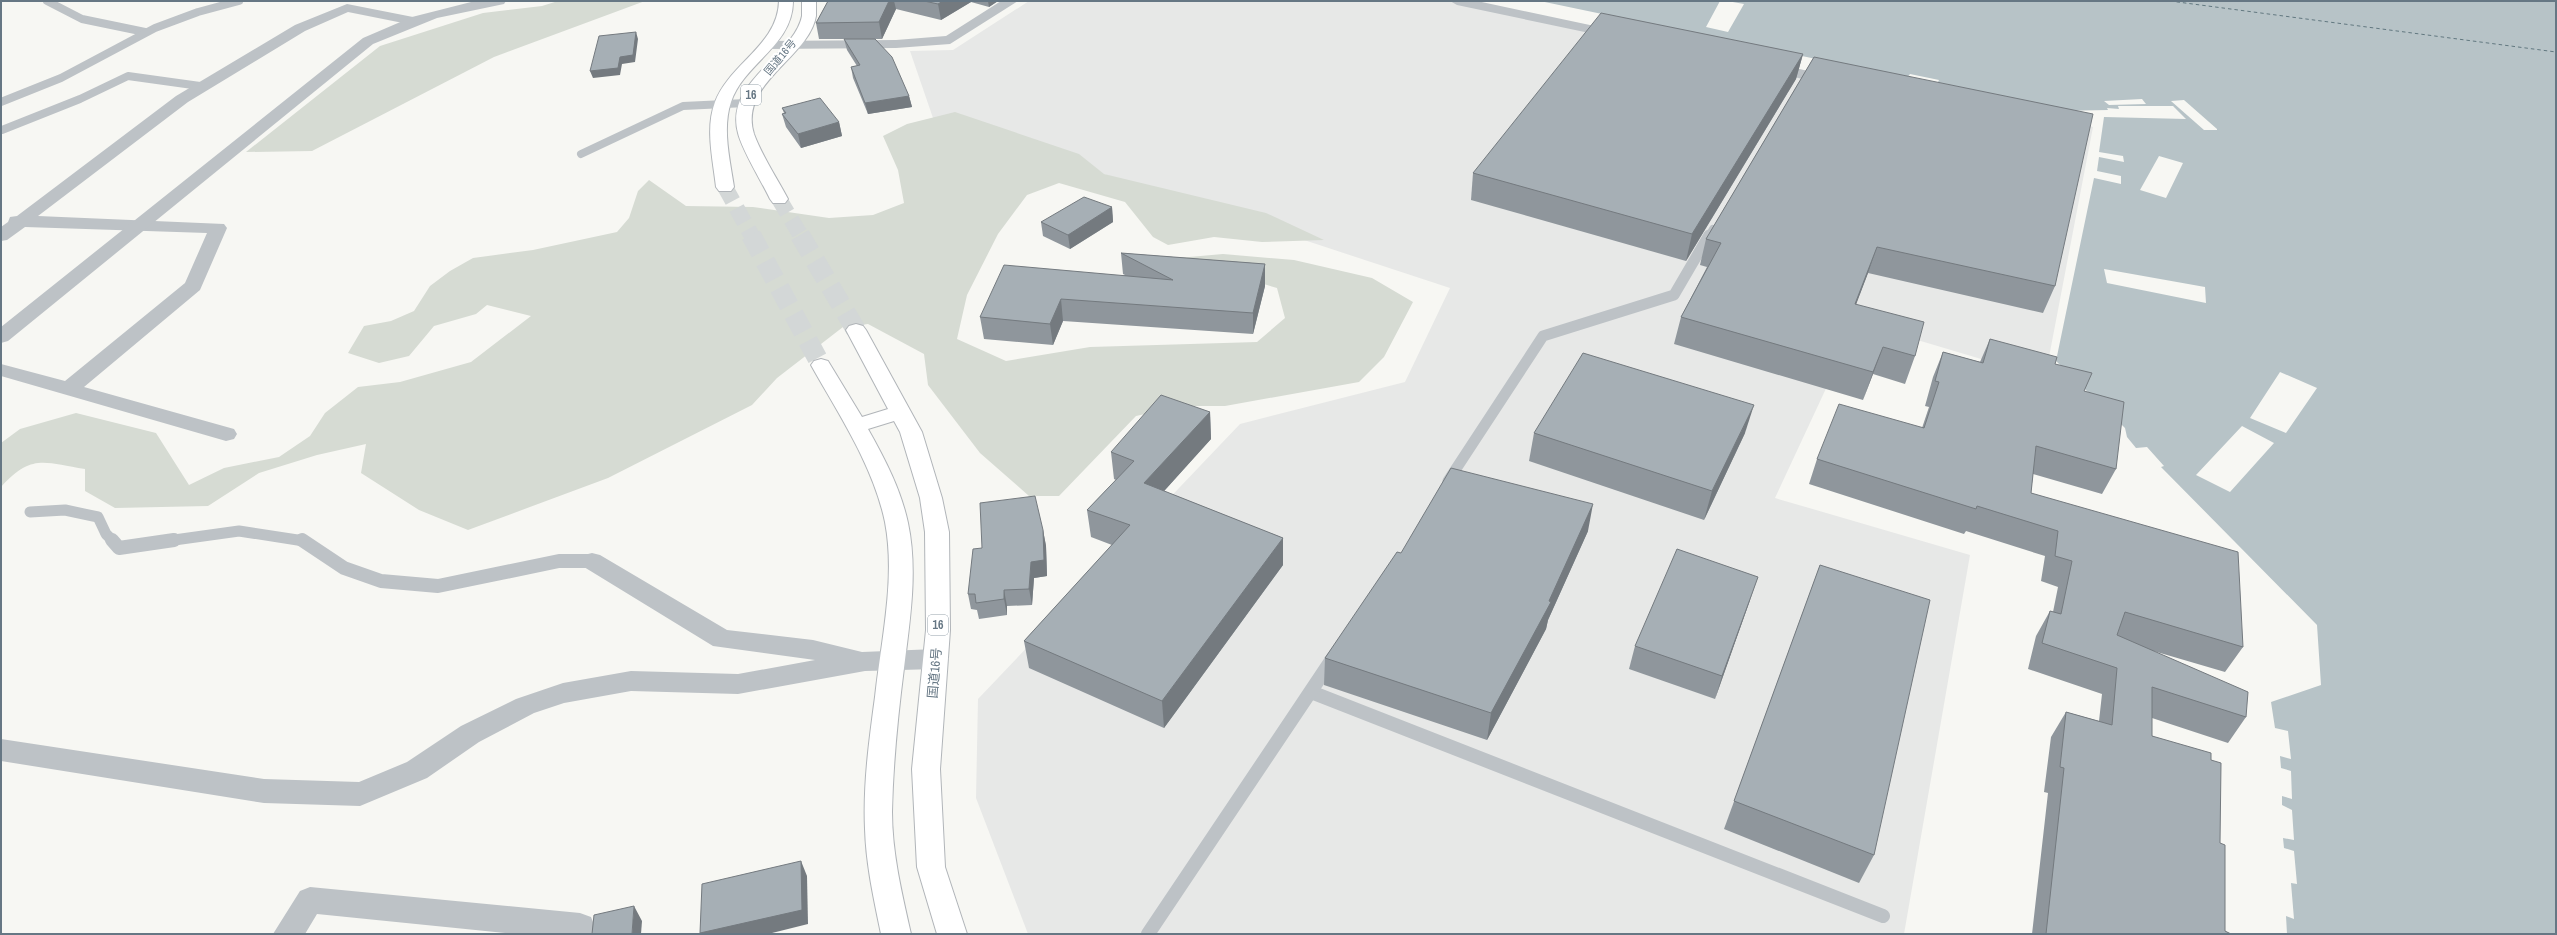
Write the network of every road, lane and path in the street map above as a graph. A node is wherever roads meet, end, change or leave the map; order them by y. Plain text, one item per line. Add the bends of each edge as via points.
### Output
1 (47, 1) edge
2 (239, 1) edge
3 (499, 1) edge
4 (786, 1) edge
5 (809, 1) edge
6 (1011, 1) edge
7 (1457, 1) edge
8 (413, 21) junction
9 (145, 32) junction
10 (1635, 39) edge
11 (767, 45) junction
12 (791, 45) junction
13 (1751, 64) edge
14 (1805, 75) junction
15 (1851, 85) edge
16 (200, 86) junction
17 (1797, 89) edge
18 (1, 102) edge
19 (723, 103) junction
20 (746, 103) junction
21 (2, 130) edge
22 (580, 154) dead end
23 (725, 187) tunnel mouth
24 (779, 200) tunnel mouth
25 (1719, 220) edge
26 (1, 221) edge
27 (22, 221) junction
28 (139, 226) junction
29 (1, 236) edge
30 (856, 330) tunnel mouth
31 (1, 337) edge
32 (822, 364) tunnel mouth
33 (1, 370) edge
34 (66, 390) junction
35 (901, 412) junction
36 (855, 426) junction
37 (226, 434) dead end
38 (1440, 495) edge
39 (30, 512) dead end
40 (592, 561) joint
41 (1341, 646) edge
42 (936, 659) junction
43 (865, 661) junction
44 (892, 661) junction
45 (1311, 692) junction
46 (1, 750) edge
47 (1883, 916) dead end
48 (288, 934) edge
49 (576, 934) edge
50 (896, 934) edge
51 (952, 934) edge
52 (1148, 934) edge

1 - 9 lane via 58,9 97,24
2 - 9 lane via 198,12
3 - 8 street via 447,10
4 - 11 highway, 国道16号 / 16 via 788,9
5 - 12 highway, 国道16号 / 16 via 806,22
6 - 12 street via 950,40 896,44
7 - 10 street
8 - 16 street via 347,8 300,28
8 - 28 street via 368,41
9 - 18 lane via 61,78
11 - 12 street
11 - 19 highway, 国道16号 / 16 via 728,91
12 - 20 highway, 国道16号 / 16 via 764,75
13 - 14 street
14 - 15 street
14 - 17 lane
16 - 21 lane via 128,76 80,99
16 - 27 street
19 - 20 lane
19 - 22 lane via 683,106
19 - 23 highway, 国道16号 / 16 via 720,122
20 - 24 highway, 国道16号 / 16 via 743,122 746,133
25 - 38 lane via 1674,295 1543,336
26 - 27 street
27 - 28 street
27 - 29 street
28 - 31 street
28 - 34 street via 218,228 193,286
30 - 35 highway, 国道16号 / 16
32 - 36 highway
33 - 34 street
34 - 37 street
35 - 36 highway
35 - 42 highway, 国道16号 / 16 via 912,432 931,498 937,532
36 - 44 highway via 892,505 899,541 900,572
39 - 40 lane via 65,510 98,517 106,534 119,548 239,531 302,540 344,568 381,581 438,586 559,561
40 - 43 street via 722,639 813,650
41 - 45 lane
42 - 44 street
42 - 51 highway, 国道16号 / 16 via 926,769 931,867
43 - 44 street
43 - 46 street via 738,684 631,681 563,693 525,706 470,734 417,770 360,794 264,791
44 - 50 highway via 879,798 883,876
45 - 47 lane
45 - 52 lane
48 - 49 street via 310,900 580,927

